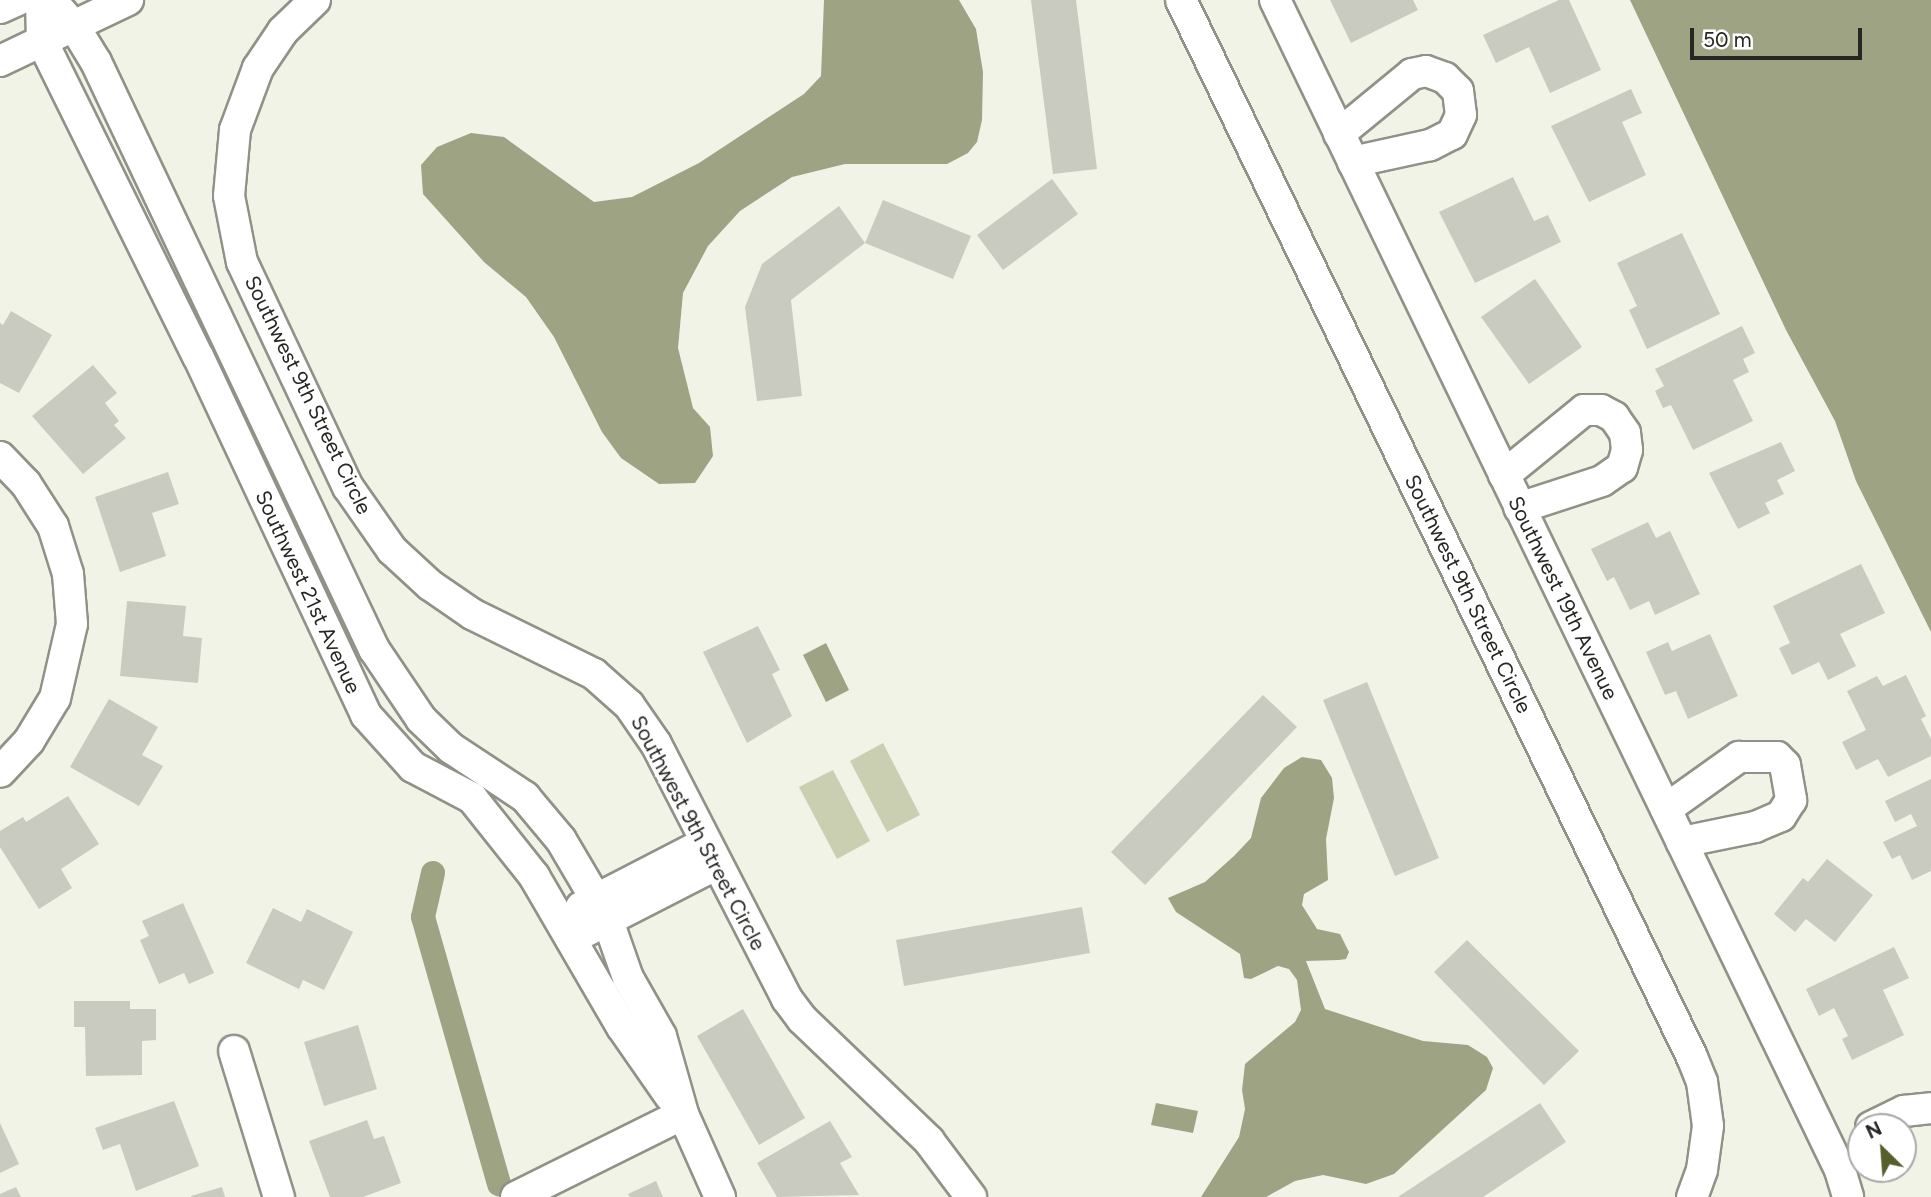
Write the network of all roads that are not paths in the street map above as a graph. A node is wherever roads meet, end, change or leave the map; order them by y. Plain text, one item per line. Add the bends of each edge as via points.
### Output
1 (18, 0) edge
2 (41, 0) edge
3 (51, 0) edge
4 (128, 0) edge
5 (315, 0) edge
6 (1181, 0) edge
7 (1275, 0) edge
8 (0, 8) edge
9 (74, 26) junction
10 (43, 41) junction
11 (0, 61) edge
12 (1339, 134) junction
13 (1353, 162) junction
14 (0, 457) edge
15 (1504, 475) junction
16 (1519, 508) junction
17 (0, 772) edge
18 (1665, 809) junction
19 (1682, 842) junction
20 (711, 854) junction
21 (602, 909) junction
22 (565, 929) junction
23 (234, 1051) dead end
24 (1931, 1108) edge
25 (1900, 1113) edge
26 (683, 1114) junction
27 (1847, 1139) edge
28 (1829, 1147) junction
29 (279, 1197) edge
30 (516, 1197) edge
31 (720, 1197) edge
32 (971, 1197) edge
33 (1692, 1197) edge
34 (1848, 1197) edge

1 - 8 street
2 - 10 street, Southwest 21st Avenue
3 - 9 street, Southwest 21st Avenue
4 - 9 street
5 - 20 street, Southwest 9th Street Circle via 283,31 258,68 234,130 231,218 257,296 348,487 376,530 410,568 450,600 573,662 612,688 644,723
6 - 33 street, Southwest 9th Street Circle via 1692,1057 1702,1083 1708,1126 1703,1170
7 - 12 street, Southwest 19th Avenue
9 - 10 street
9 - 21 street, Southwest 21st Avenue via 96,62 374,649 421,719 451,748 525,796 561,840
10 - 11 street
10 - 22 street, Southwest 21st Avenue via 198,356 366,715 413,767 472,798 534,876
12 - 13 street, Southwest 19th Avenue
12 - 13 street via 1412,75 1426,71 1445,78 1458,91 1461,114 1452,134 1430,145
13 - 15 street, Southwest 19th Avenue
14 - 17 street via 26,484 53,527 68,574 72,624 55,698 29,741
15 - 16 street, Southwest 19th Avenue
15 - 16 street via 1584,410 1601,410 1614,417 1625,433 1622,467 1602,481
16 - 18 street, Southwest 19th Avenue
18 - 19 street, Southwest 19th Avenue
18 - 19 street via 1739,757 1777,757 1785,765 1791,800 1781,816 1755,827
19 - 28 street, Southwest 19th Avenue
20 - 21 street
20 - 32 street, Southwest 9th Street Circle via 774,977 802,1019 929,1141
21 - 22 street
21 - 26 street, Southwest 21st Avenue via 628,978 661,1036
22 - 26 street, Southwest 21st Avenue via 622,1027
23 - 29 street
24 - 25 street
26 - 30 street
26 - 31 street, Southwest 21st Avenue
27 - 28 street
28 - 34 street, Southwest 19th Avenue

